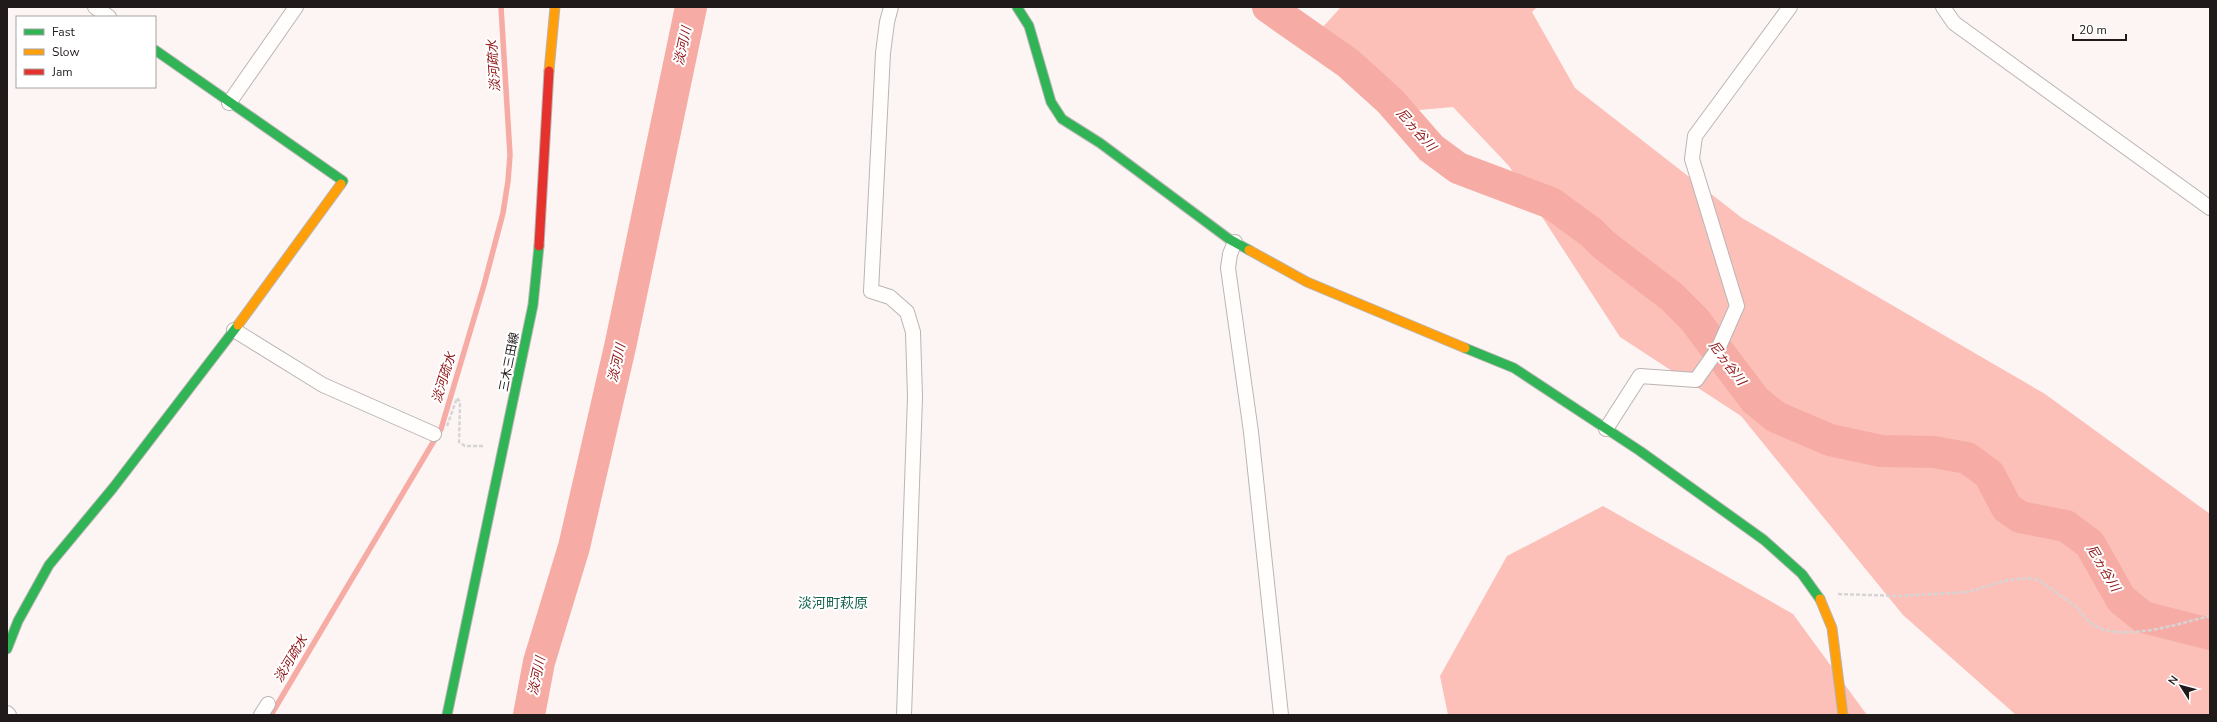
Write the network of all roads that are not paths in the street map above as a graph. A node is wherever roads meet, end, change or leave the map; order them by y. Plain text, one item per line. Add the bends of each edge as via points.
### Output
1 (95, 7) edge
2 (296, 7) edge
3 (554, 7) edge
4 (891, 7) edge
5 (1017, 7) edge
6 (1790, 7) edge
7 (1943, 7) edge
8 (108, 16) edge
9 (156, 51) edge
10 (229, 103) junction
11 (2210, 208) edge
12 (1235, 242) junction
13 (244, 335) junction
14 (1606, 429) junction
15 (440, 433) road end
16 (12, 618) edge
17 (7, 649) edge
18 (447, 715) edge
19 (904, 715) edge
20 (1281, 715) edge
21 (1843, 715) edge

1 - 8 street
2 - 10 street
3 - 18 street, 三木三田線 via 540,236 534,291 504,448
4 - 19 street via 883,53 871,291 890,297 907,312 913,332 915,397
5 - 12 street via 1030,26 1051,102 1062,119 1100,143
6 - 14 street via 1695,136 1692,158 1737,306 1718,349 1696,380 1640,376
7 - 11 street via 1954,23
9 - 10 street
10 - 13 street via 343,182
12 - 14 street via 1317,287 1514,368
12 - 20 street via 1228,268 1251,432
13 - 15 street via 324,385
13 - 16 street via 49,565
14 - 21 street via 1764,540 1802,574 1817,593 1832,628
16 - 17 street

